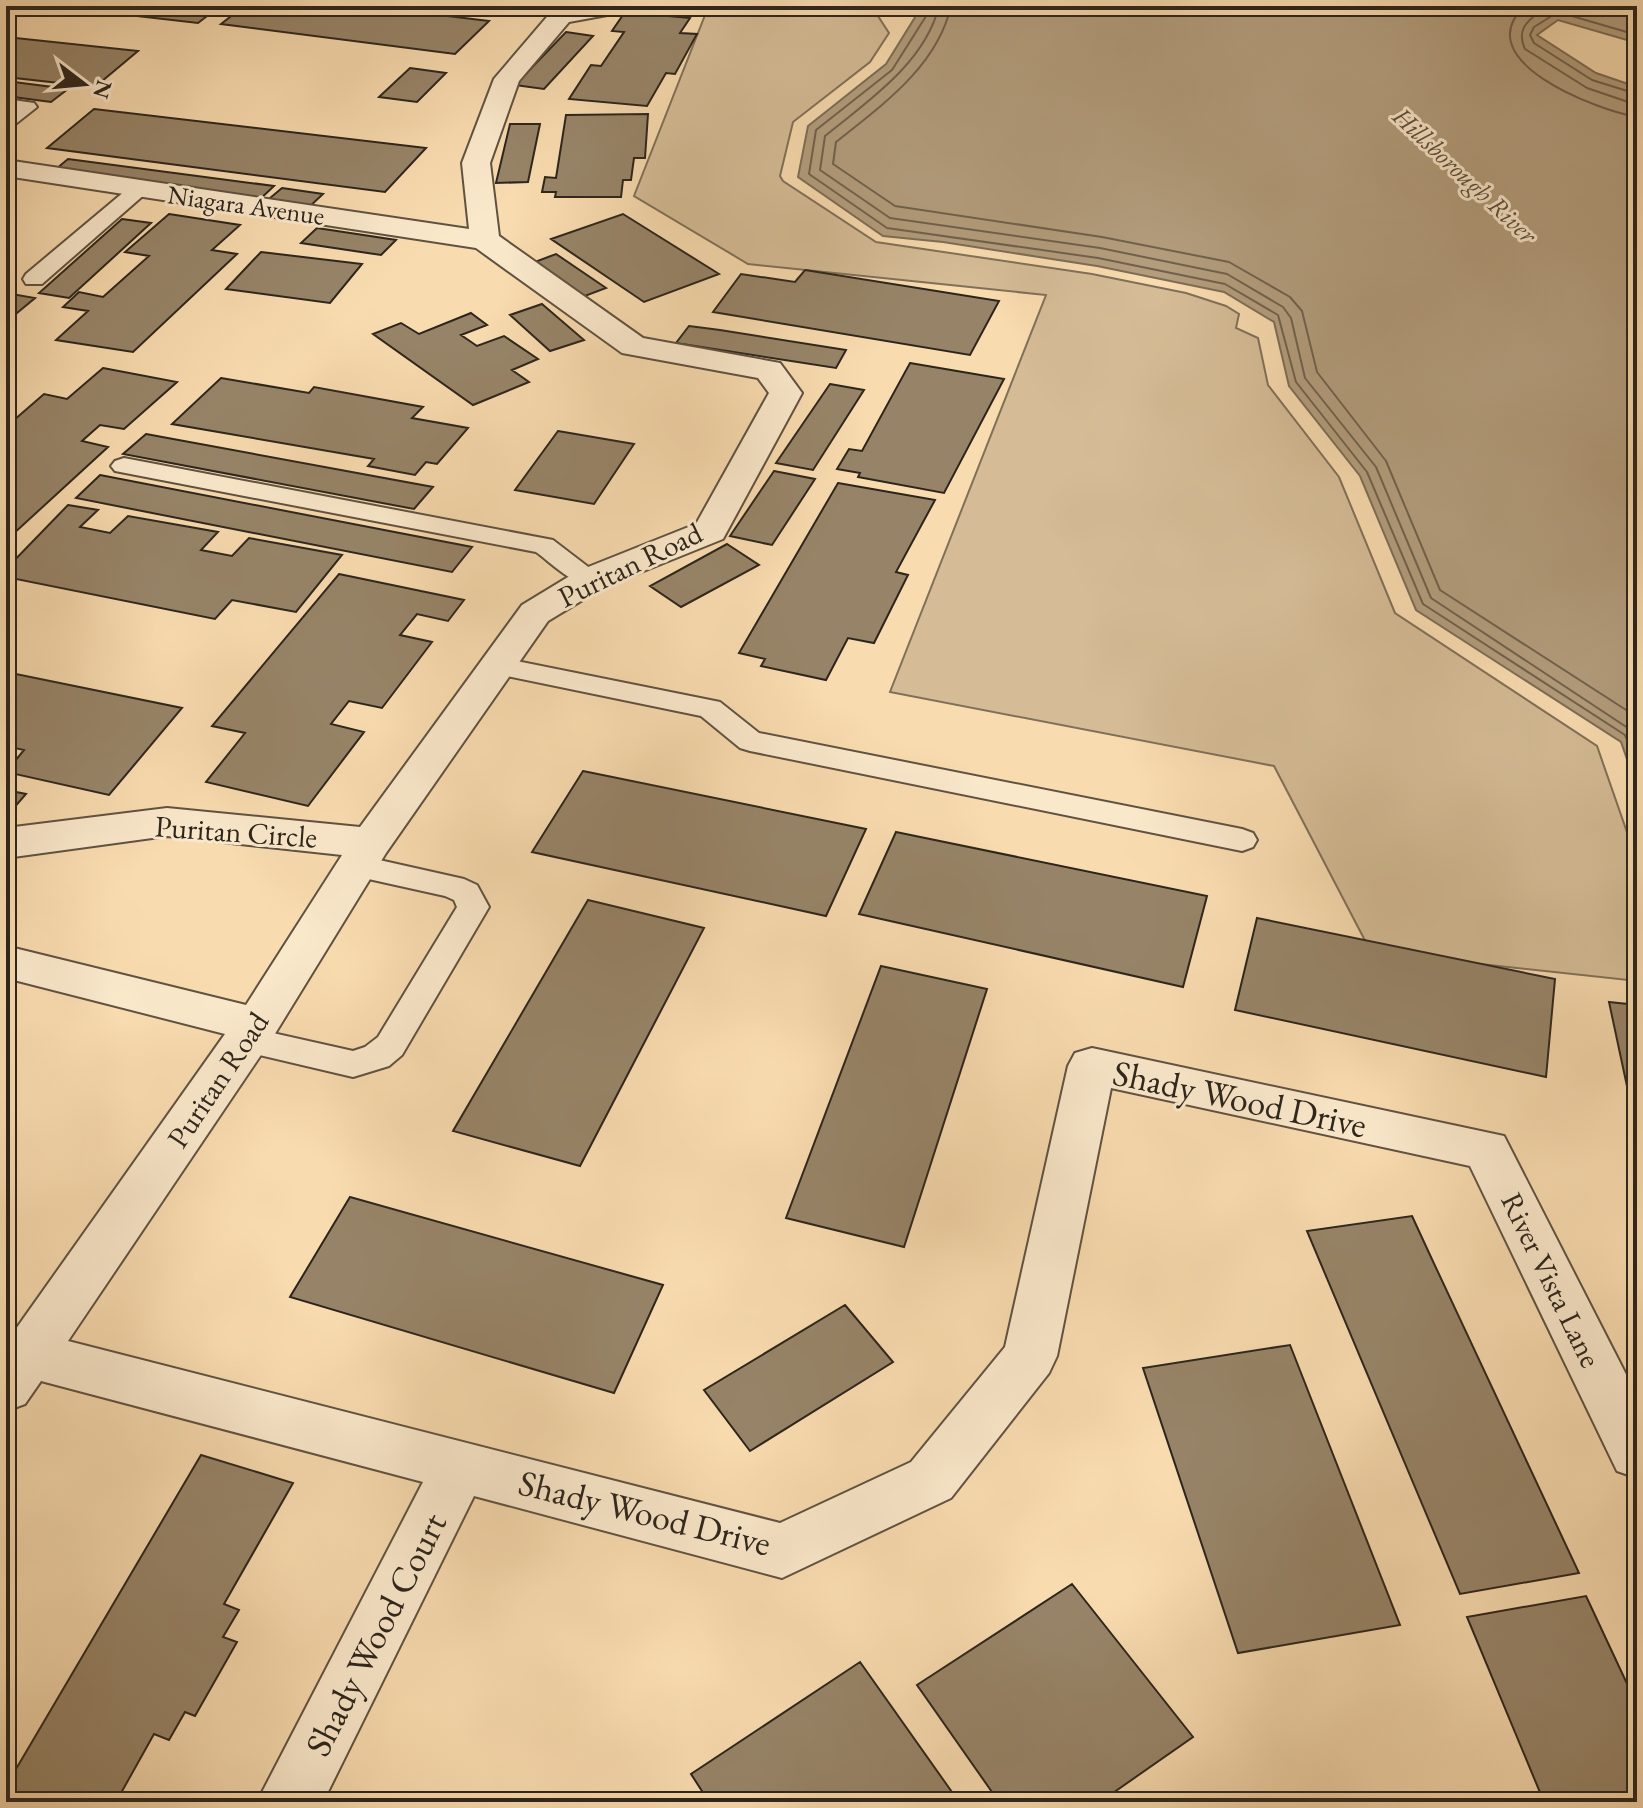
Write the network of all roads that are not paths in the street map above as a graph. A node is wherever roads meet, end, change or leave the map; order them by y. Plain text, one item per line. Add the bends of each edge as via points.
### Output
1 (620, 6) edge
2 (551, 11) edge
3 (6, 105) edge
4 (6, 122) edge
5 (6, 168) edge
6 (138, 190) junction
7 (485, 240) junction
8 (34, 279) dead end
9 (124, 466) dead end
10 (591, 579) junction
11 (497, 666) junction
12 (1242, 840) dead end
13 (6, 843) edge
14 (364, 855) junction
15 (6, 962) edge
16 (252, 1033) junction
17 (1487, 1150) joint
18 (17, 1371) edge
19 (1637, 1453) edge
20 (461, 1465) junction
21 (289, 1802) edge

1 - 2 street
2 - 7 street via 507,79 476,163
3 - 4 lane via 27,107
5 - 6 street, Niagara Avenue
6 - 7 street, Niagara Avenue
6 - 8 lane
7 - 10 street, Puritan Road via 633,346 769,370 786,393 710,531
9 - 10 lane via 544,546
10 - 11 street, Puritan Road via 535,613
11 - 12 lane via 710,709 750,741
11 - 14 street, Puritan Road
13 - 14 street, Puritan Circle via 167,822
14 - 16 street, Puritan Road
14 - 16 lane via 466,893 473,907 390,1046 377,1057 353,1064
15 - 16 street
16 - 18 street, Puritan Road
17 - 19 street, River Vista Lane
17 - 20 street, Shady Wood Drive via 1092,1066 1030,1356 931,1480 782,1551
18 - 20 street, Shady Wood Drive
20 - 21 street, Shady Wood Court

